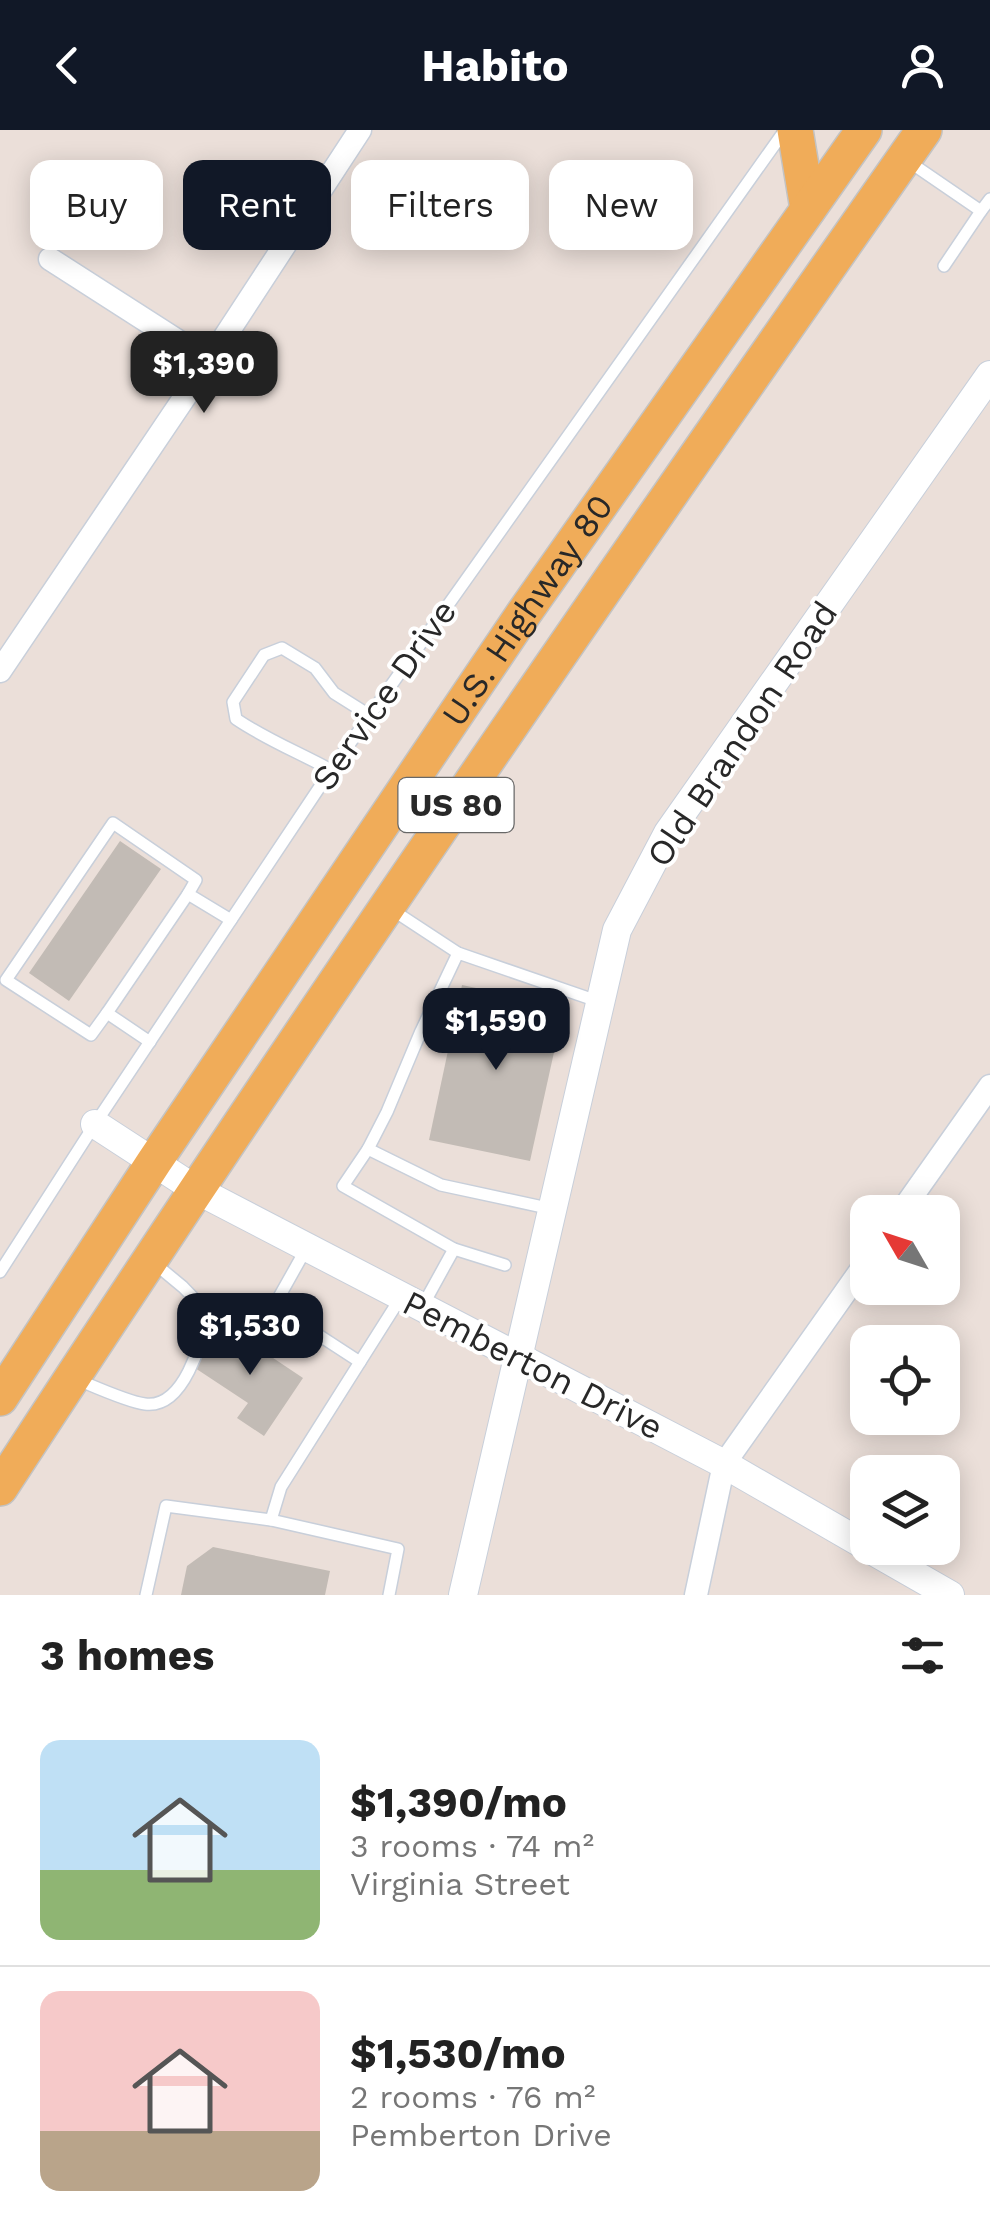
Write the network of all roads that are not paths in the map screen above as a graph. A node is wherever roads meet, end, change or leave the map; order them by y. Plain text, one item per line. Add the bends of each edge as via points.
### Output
1 (360, 130) edge
2 (785, 130) edge
3 (795, 130) edge
4 (864, 130) edge
5 (914, 144) edge
6 (990, 199) edge
7 (808, 209) junction
8 (981, 211) junction
9 (50, 259) dead end
10 (944, 266) dead end
11 (209, 362) junction
12 (990, 375) edge
13 (0, 672) edge
14 (369, 715) junction
15 (330, 770) junction
16 (188, 894) junction
17 (388, 906) junction
18 (231, 920) junction
19 (458, 953) junction
20 (600, 1002) junction
21 (107, 1013) junction
22 (150, 1042) junction
23 (990, 1086) edge
24 (95, 1124) junction
25 (368, 1150) junction
26 (154, 1162) junction
27 (196, 1189) junction
28 (913, 1195) edge
29 (552, 1210) junction
30 (307, 1248) junction
31 (454, 1250) junction
32 (149, 1260) junction
33 (505, 1265) dead end
34 (0, 1272) edge
35 (850, 1286) edge
36 (411, 1302) junction
37 (274, 1306) junction
38 (207, 1312) junction
39 (517, 1358) junction
40 (360, 1362) junction
41 (72, 1378) junction
42 (0, 1398) edge
43 (724, 1464) junction
44 (0, 1488) edge
45 (272, 1520) junction
46 (850, 1537) edge
47 (899, 1565) edge
48 (146, 1595) edge
49 (389, 1595) edge
50 (463, 1595) edge
51 (696, 1595) edge
52 (950, 1595) edge

1 - 11 street
2 - 14 lane, Service Drive
3 - 7 main road
4 - 7 main road, U.S. Highway 80 / US 80
5 - 8 lane
5 - 17 main road, US 80
6 - 8 lane
7 - 26 main road, U.S. Highway 80 / US 80 via 524,613
8 - 10 lane
9 - 11 street
11 - 13 street
12 - 20 street, Old Brandon Road via 668,834 617,930
14 - 15 lane, Service Drive
14 - 15 lane via 282,648 264,654 233,702 236,719
15 - 18 lane, Service Drive
16 - 18 lane
16 - 21 lane
16 - 21 lane via 196,880 112,823 6,980 91,1036
17 - 19 lane
17 - 27 main road, US 80
18 - 22 lane, Service Drive
19 - 20 lane
19 - 25 lane
20 - 29 street, Old Brandon Road
21 - 22 lane
22 - 24 lane, Service Drive
23 - 28 street
24 - 26 street, Pemberton Drive
24 - 34 lane, Service Drive
25 - 29 lane via 440,1184
25 - 31 lane via 343,1186
26 - 27 street, Pemberton Drive
26 - 42 main road, U.S. Highway 80 / US 80
27 - 30 street, Pemberton Drive
27 - 32 main road, US 80
29 - 39 street, Old Brandon Road
30 - 36 street, Pemberton Drive
30 - 37 lane
31 - 33 lane
31 - 36 lane
32 - 38 lane
32 - 41 main road, US 80
35 - 43 street
36 - 39 street, Pemberton Drive
36 - 40 lane
37 - 38 lane
37 - 40 lane
38 - 41 lane via 203,1338 168,1400 146,1404
39 - 43 street, Pemberton Drive
39 - 50 street, Old Brandon Road
40 - 45 lane via 281,1487
41 - 44 main road, US 80
43 - 46 street, Pemberton Drive
43 - 51 street
45 - 48 lane via 166,1506
45 - 49 lane via 398,1549
47 - 52 street, Pemberton Drive

